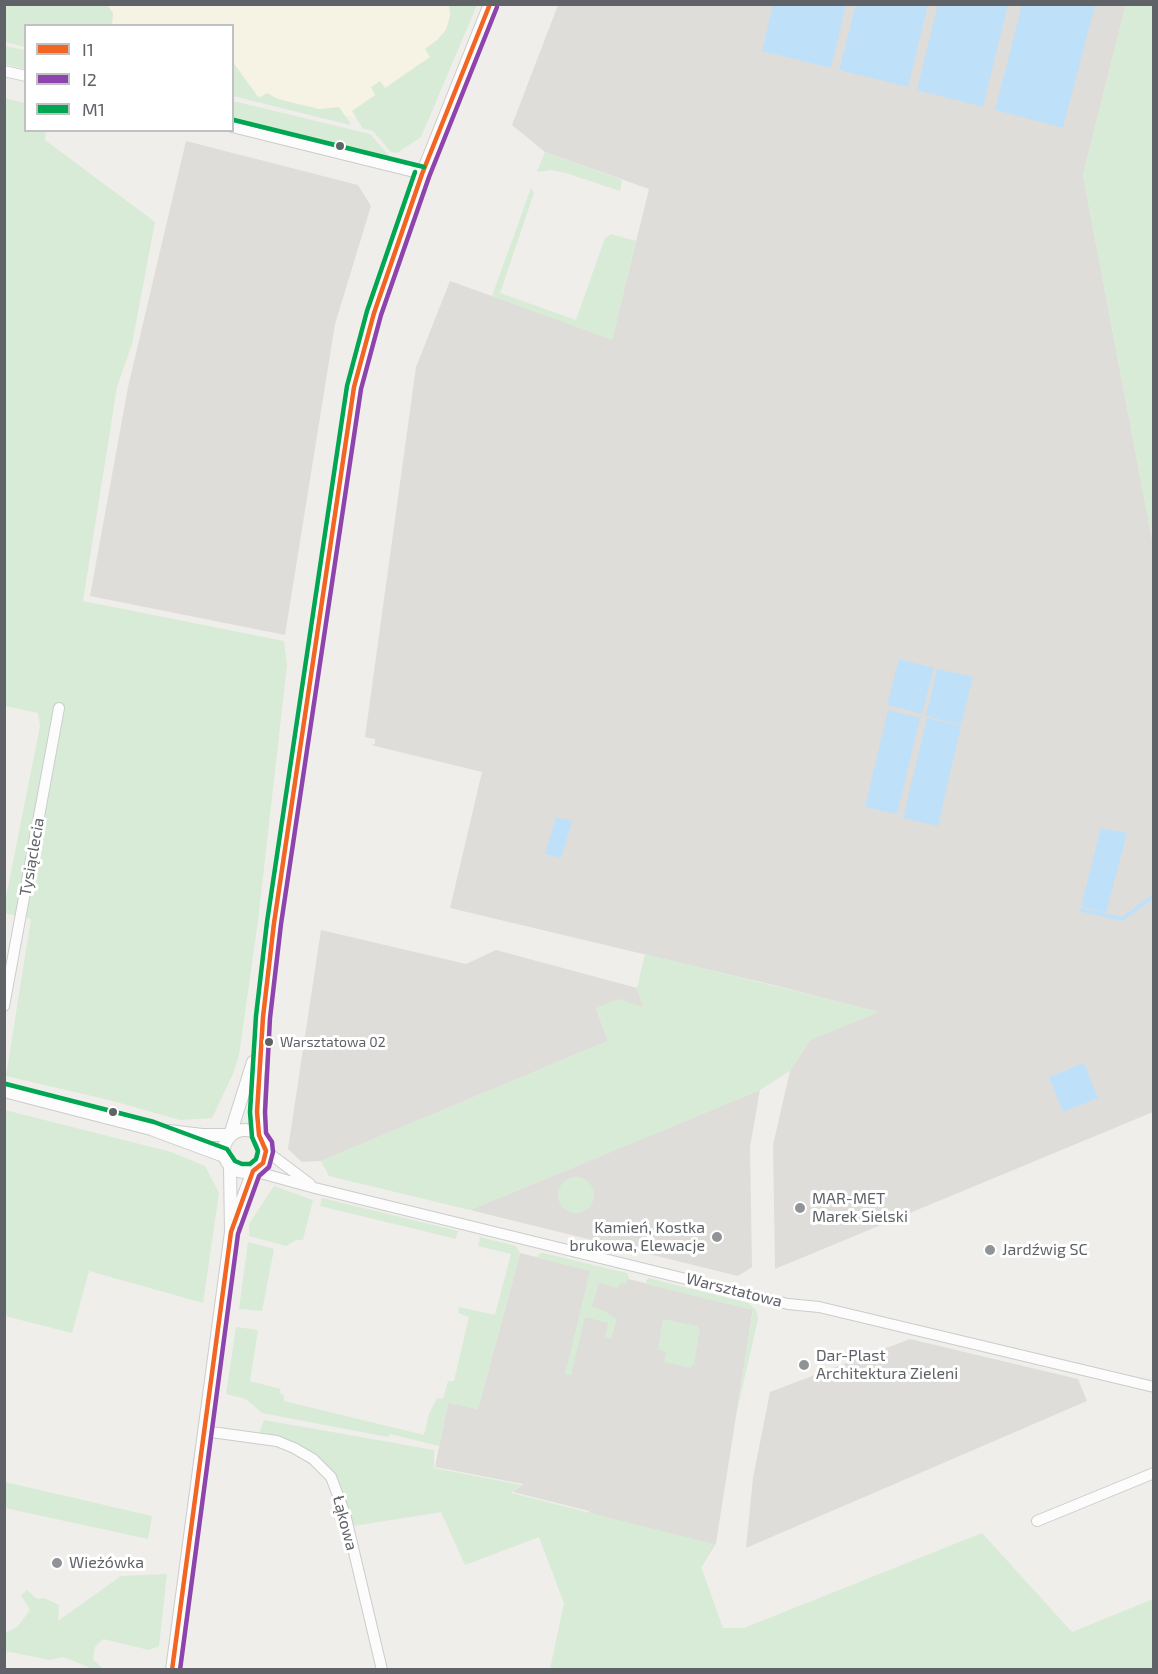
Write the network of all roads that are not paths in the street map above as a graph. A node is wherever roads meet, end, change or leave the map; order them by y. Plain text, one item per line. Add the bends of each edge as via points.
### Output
1 (490, 4) edge
2 (4, 71) edge
3 (24, 76) edge
4 (234, 127) edge
5 (422, 174) junction
6 (59, 708) dead end
7 (4, 1006) edge
8 (263, 1017) junction
9 (4, 1090) edge
10 (151, 1129) junction
11 (230, 1135) junction
12 (259, 1135) junction
13 (266, 1151) junction
14 (227, 1162) junction
15 (253, 1171) junction
16 (315, 1188) junction
17 (231, 1232) junction
18 (1154, 1387) edge
19 (204, 1431) junction
20 (1154, 1473) edge
21 (1037, 1521) dead end
22 (172, 1670) edge
23 (382, 1670) edge

1 - 5 street
2 - 3 street
4 - 5 street
5 - 8 street via 374,313 354,387
6 - 7 street, Tysiąclecia
8 - 11 street via 251,1075
8 - 12 street
9 - 10 street
10 - 11 street
10 - 14 street
11 - 12 street via 248,1130
11 - 14 street via 224,1145
12 - 13 street
13 - 15 street via 263,1163
13 - 16 street, Warsztatowa
14 - 15 street via 242,1172
14 - 17 street
15 - 16 street, Warsztatowa
15 - 17 street
16 - 18 street, Warsztatowa via 788,1304 819,1306
17 - 19 street
19 - 22 street
19 - 23 street, Łąkowa via 277,1441 313,1459 330,1477 345,1514
20 - 21 street

